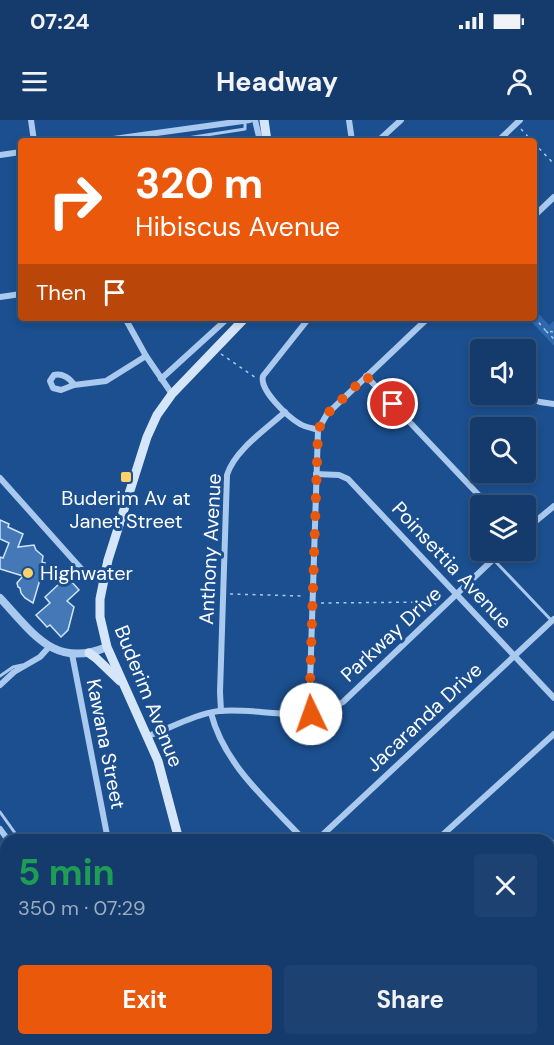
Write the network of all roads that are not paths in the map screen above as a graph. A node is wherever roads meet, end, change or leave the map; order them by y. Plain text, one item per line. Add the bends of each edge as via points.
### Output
1 (31, 120) edge
2 (183, 120) edge
3 (246, 120) edge
4 (250, 120) edge
5 (255, 120) edge
6 (264, 120) edge
7 (349, 120) edge
8 (401, 120) edge
9 (518, 122) edge
10 (184, 129) junction
11 (34, 138) edge
12 (120, 138) edge
13 (187, 138) edge
14 (259, 138) edge
15 (267, 138) edge
16 (352, 138) edge
17 (381, 138) edge
18 (501, 138) edge
19 (18, 152) edge
20 (0, 155) edge
21 (554, 197) edge
22 (537, 213) edge
23 (18, 294) edge
24 (0, 297) edge
25 (127, 321) edge
26 (225, 321) edge
27 (242, 321) edge
28 (307, 321) edge
29 (425, 321) edge
30 (146, 356) junction
31 (366, 376) junction
32 (161, 379) junction
33 (74, 385) dead end
34 (172, 394) junction
35 (536, 401) edge
36 (554, 404) edge
37 (285, 412) junction
38 (318, 430) junction
39 (316, 474) junction
40 (0, 478) edge
41 (479, 495) edge
42 (554, 506) edge
43 (536, 521) edge
44 (493, 561) edge
45 (495, 561) edge
46 (102, 580) junction
47 (457, 594) junction
48 (0, 598) edge
49 (553, 620) edge
50 (49, 647) junction
51 (107, 647) junction
52 (89, 653) junction
53 (72, 654) junction
54 (514, 656) junction
55 (31, 664) junction
56 (0, 676) edge
57 (121, 683) junction
58 (0, 685) edge
59 (554, 698) edge
60 (221, 711) junction
61 (211, 713) junction
62 (311, 714) junction
63 (554, 734) edge
64 (148, 736) junction
65 (0, 812) edge
66 (16, 834) edge
67 (107, 834) edge
68 (177, 834) edge
69 (299, 834) edge
70 (323, 834) edge
71 (444, 834) edge

1 - 11 street
2 - 10 street
3 - 4 street
3 - 10 street
3 - 13 lane via 245,129
5 - 14 street
6 - 15 main road
7 - 16 street
8 - 17 street
9 - 18 street
10 - 12 street
19 - 20 street
21 - 22 street
23 - 24 street
25 - 30 street
26 - 32 street
27 - 34 main road, Buderim Avenue
28 - 37 street via 263,376 265,390
29 - 31 street
30 - 32 street
30 - 33 street via 106,381
31 - 38 street via 327,414
31 - 41 street
32 - 34 street
34 - 46 main road, Buderim Avenue via 147,437
35 - 36 street
37 - 38 street via 298,423
37 - 60 street, Anthony Avenue via 237,456 227,475
38 - 39 street
39 - 47 street, Poinsettia Avenue via 346,478
39 - 62 street
40 - 46 street via 85,573
42 - 43 street
44 - 47 street, Parkway Drive
45 - 49 lane
46 - 51 main road, Buderim Avenue via 100,617
47 - 54 street, Poinsettia Avenue
47 - 62 street, Parkway Drive via 343,702 325,712
48 - 50 street
49 - 54 street, Jacaranda Drive
50 - 53 street
50 - 55 street
51 - 52 street
51 - 57 main road, Buderim Avenue
52 - 53 street
52 - 57 main road
53 - 67 street, Kawana Street
54 - 59 street, Poinsettia Avenue
54 - 70 street, Jacaranda Drive
55 - 56 lane via 17,665
55 - 58 street
57 - 64 main road, Buderim Avenue
60 - 61 street, Parkway Drive
60 - 62 street, Parkway Drive
61 - 64 street, Parkway Drive
61 - 69 street via 235,766
63 - 71 street
64 - 68 main road, Buderim Avenue
65 - 66 lane

